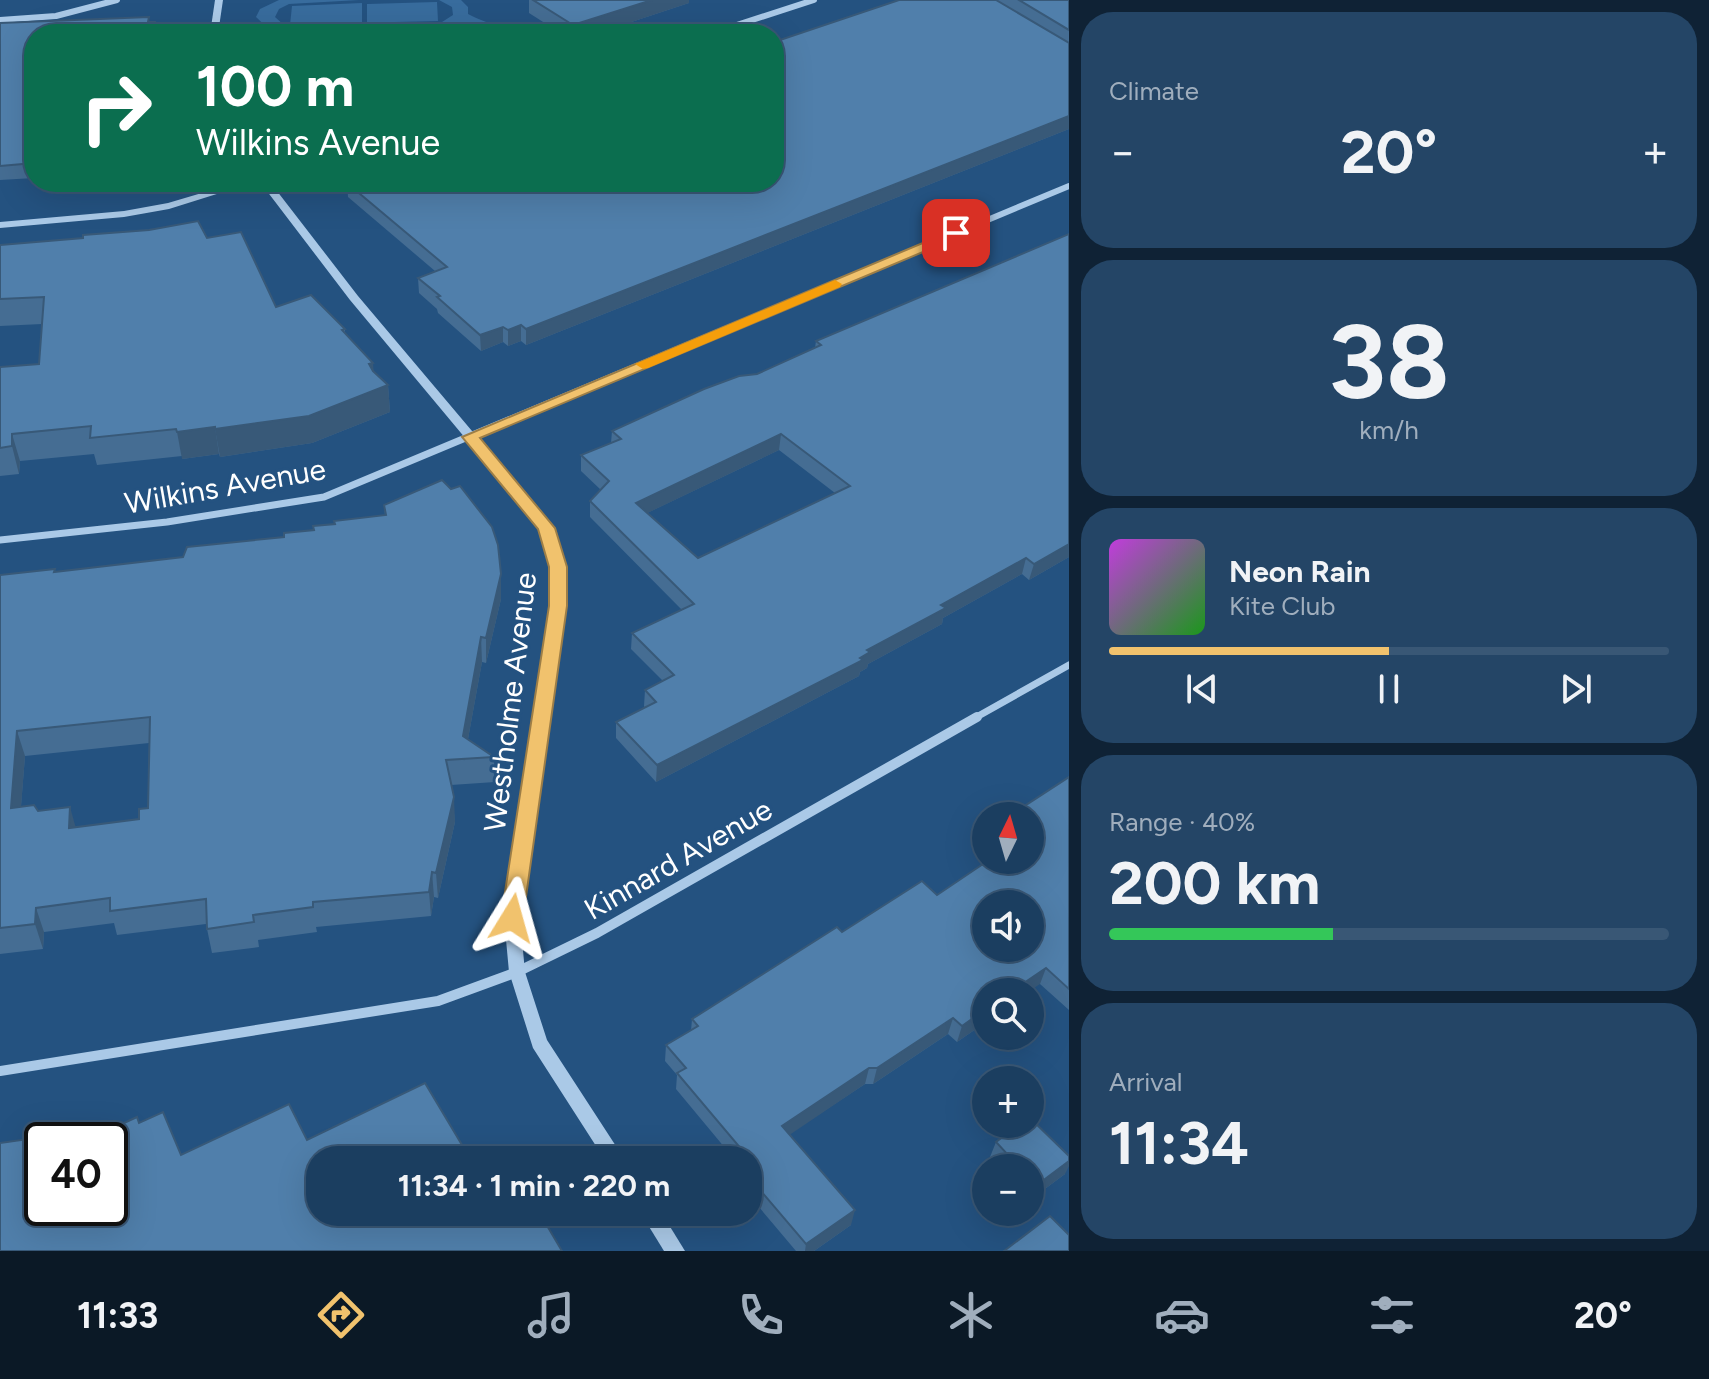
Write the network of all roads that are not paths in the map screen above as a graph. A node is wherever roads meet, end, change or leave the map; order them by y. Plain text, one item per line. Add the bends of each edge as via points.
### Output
1 (117, 0) edge
2 (219, 0) edge
3 (814, 0) edge
4 (0, 20) edge
5 (215, 24) edge
6 (740, 24) edge
7 (1069, 186) edge
8 (216, 192) edge
9 (273, 192) edge
10 (0, 225) edge
11 (470, 437) junction
12 (0, 540) edge
13 (1069, 665) edge
14 (517, 972) junction
15 (0, 1071) edge
16 (607, 1146) edge
17 (659, 1226) edge
18 (675, 1251) edge

1 - 4 street via 56,16
2 - 5 street
3 - 6 street
7 - 11 street, Wilkins Avenue
8 - 10 street via 124,214
9 - 11 street, Westholme Avenue
11 - 12 street, Wilkins Avenue via 324,497 167,522
11 - 14 street, Westholme Avenue via 547,528 558,567 558,606 512,918
13 - 14 street, Kinnard Avenue via 588,938
14 - 15 street, Kinnard Avenue via 438,1001
14 - 16 street, Westholme Avenue via 539,1043
17 - 18 street

